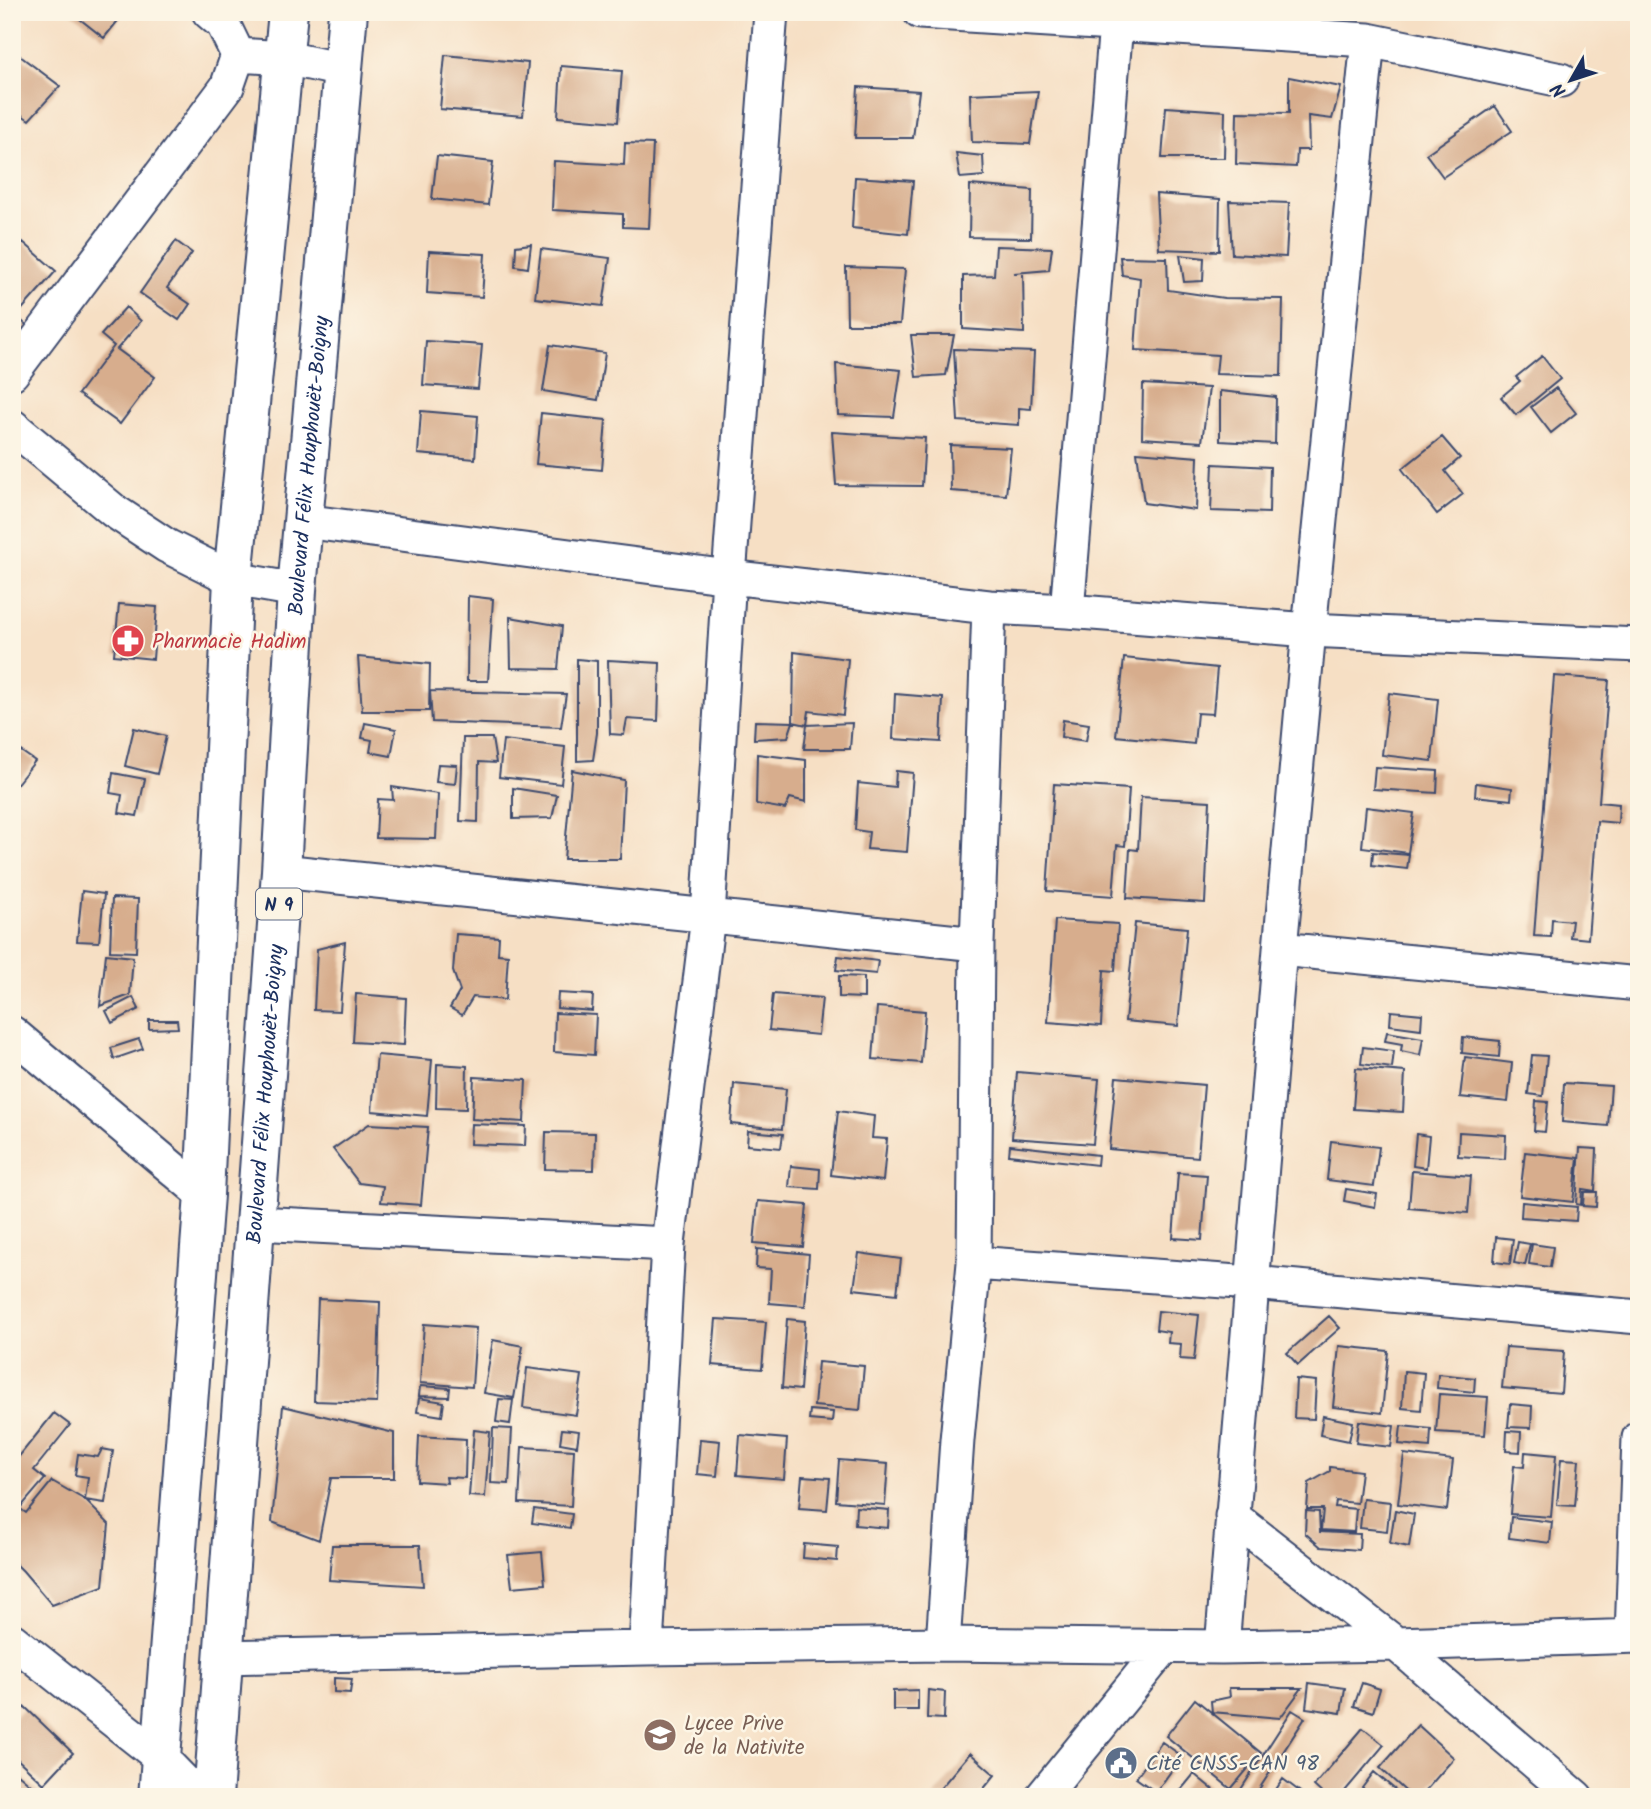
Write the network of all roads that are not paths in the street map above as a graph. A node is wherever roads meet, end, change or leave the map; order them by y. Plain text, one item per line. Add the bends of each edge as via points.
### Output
1 (209, 12) edge
2 (288, 12) edge
3 (348, 12) edge
4 (771, 12) edge
5 (920, 12) edge
6 (1116, 18) edge
7 (1368, 40) junction
8 (238, 55) junction
9 (285, 58) junction
10 (343, 70) junction
11 (1560, 80) dead end
12 (12, 373) edge
13 (12, 426) edge
14 (303, 521) junction
15 (729, 577) junction
16 (233, 579) junction
17 (297, 590) junction
18 (989, 607) junction
19 (1067, 611) junction
20 (1309, 630) junction
21 (1639, 645) edge
22 (281, 871) junction
23 (708, 916) junction
24 (977, 944) junction
25 (1280, 949) junction
26 (1639, 984) edge
27 (12, 1033) edge
28 (204, 1195) junction
29 (256, 1223) junction
30 (668, 1244) junction
31 (974, 1263) junction
32 (1252, 1283) junction
33 (1639, 1317) edge
34 (1639, 1438) edge
35 (1233, 1516) junction
36 (1635, 1636) edge
37 (12, 1640) edge
38 (943, 1644) junction
39 (1396, 1644) junction
40 (1164, 1647) junction
41 (1222, 1647) junction
42 (646, 1648) junction
43 (222, 1657) junction
44 (162, 1758) junction
45 (158, 1797) edge
46 (199, 1797) edge
47 (213, 1797) edge
48 (1042, 1797) edge
49 (1576, 1797) edge

1 - 8 street via 223,24
2 - 9 main road
3 - 10 main road, Boulevard Félix Houphouët-Boigny / N 9
4 - 15 street
5 - 6 street
6 - 7 street
6 - 19 street
7 - 11 street
7 - 20 street
8 - 9 street
8 - 12 street via 227,87
9 - 10 street
9 - 16 main road
10 - 14 main road, Boulevard Félix Houphouët-Boigny / N 9
13 - 16 street via 125,518 167,546
14 - 15 street
14 - 17 main road, Boulevard Félix Houphouët-Boigny / N 9
15 - 18 street
15 - 23 street
16 - 17 street
16 - 28 main road
17 - 22 main road, Boulevard Félix Houphouët-Boigny / N 9
18 - 19 street
18 - 24 street
19 - 20 street
20 - 21 street
20 - 25 street
22 - 23 street
22 - 29 main road, Boulevard Félix Houphouët-Boigny / N 9
23 - 24 street
23 - 30 street
24 - 31 street
25 - 26 street
25 - 32 street
27 - 28 street
28 - 44 main road
29 - 30 street
29 - 43 main road, Boulevard Félix Houphouët-Boigny / N 9
30 - 42 street
31 - 32 street
31 - 38 street
32 - 33 street
32 - 35 street
34 - 36 street
35 - 39 street
35 - 41 street
36 - 39 street
37 - 44 street
38 - 40 street
38 - 42 street
39 - 41 street
39 - 49 street
40 - 41 street
40 - 48 street
42 - 43 street
43 - 47 main road, Boulevard Félix Houphouët-Boigny / N 9
44 - 45 main road
44 - 46 street

